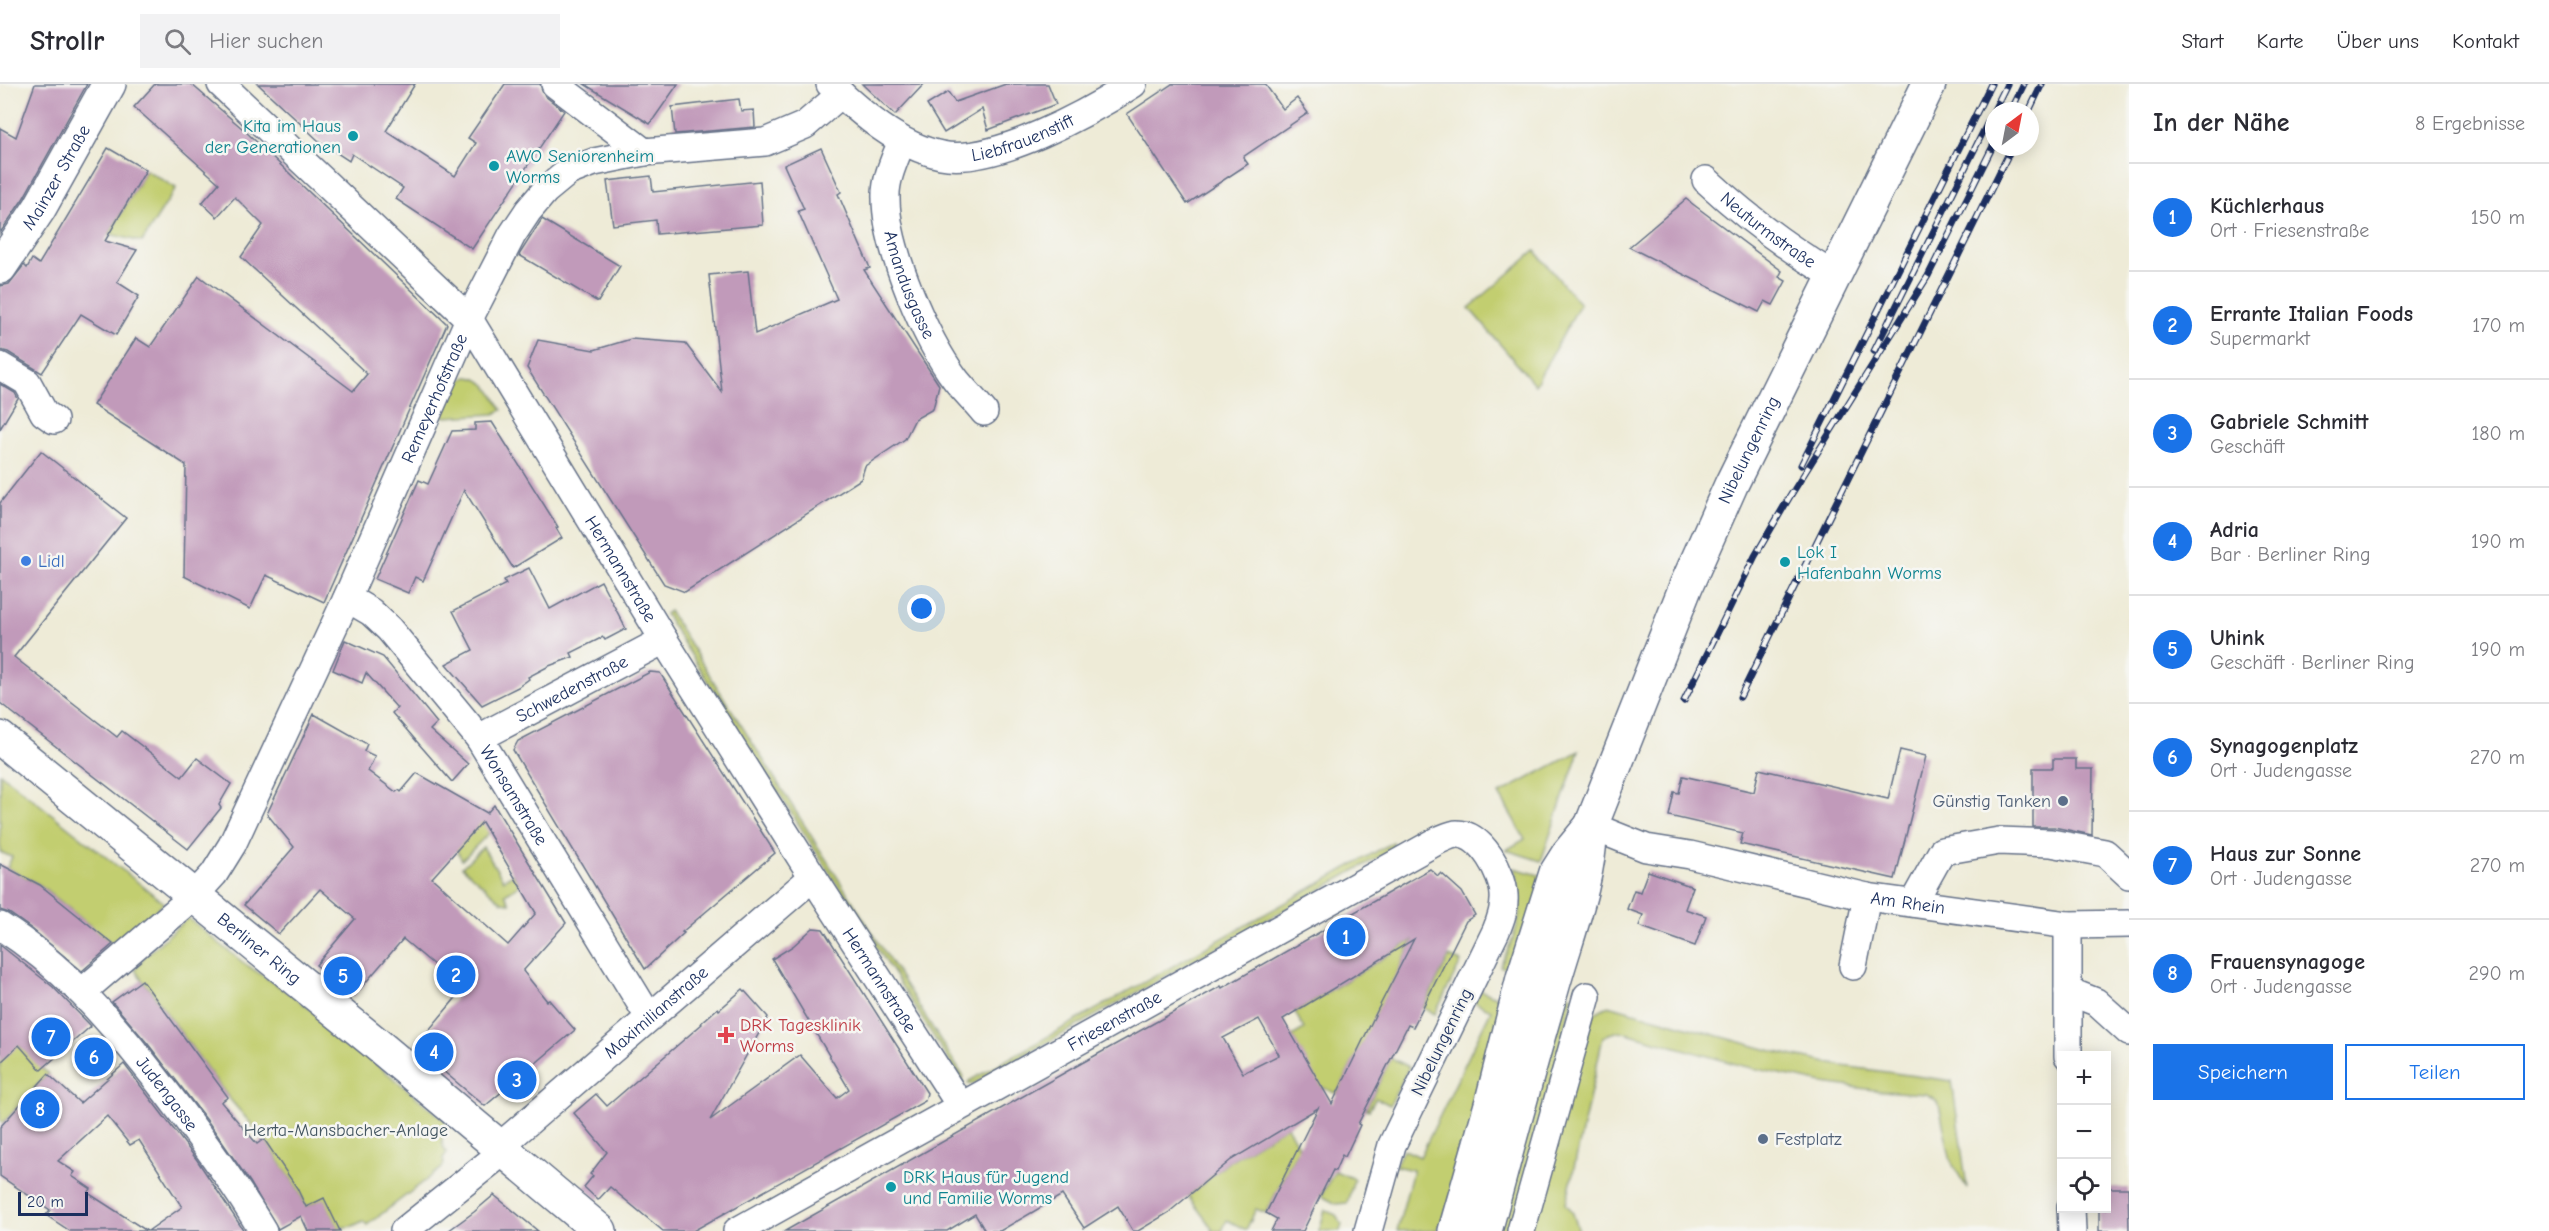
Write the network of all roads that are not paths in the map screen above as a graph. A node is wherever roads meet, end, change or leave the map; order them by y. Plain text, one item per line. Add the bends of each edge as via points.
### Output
1 (109, 84) edge
2 (221, 84) edge
3 (555, 84) edge
4 (1133, 84) edge
5 (1929, 84) edge
6 (835, 89) edge
7 (902, 141) junction
8 (644, 152) junction
9 (1706, 180) dead end
10 (0, 267) edge
11 (1834, 276) junction
12 (470, 319) junction
13 (0, 366) edge
14 (984, 412) dead end
15 (54, 420) dead end
16 (347, 598) junction
17 (664, 639) junction
18 (0, 738) edge
19 (479, 738) junction
20 (1594, 818) junction
21 (1489, 856) joint
22 (2129, 875) edge
23 (813, 877) junction
24 (193, 897) junction
25 (1867, 897) junction
26 (1913, 903) junction
27 (2129, 924) edge
28 (0, 926) edge
29 (2068, 926) junction
30 (1853, 966) dead end
31 (2068, 991) junction
32 (82, 992) junction
33 (1587, 996) dead end
34 (649, 1017) junction
35 (2129, 1032) edge
36 (2068, 1051) edge
37 (960, 1105) junction
38 (502, 1149) junction
39 (2071, 1213) edge
40 (263, 1231) edge
41 (404, 1231) edge
42 (600, 1231) edge
43 (737, 1231) edge
44 (1368, 1231) edge
45 (1455, 1231) edge
46 (1485, 1231) edge
47 (1521, 1231) edge
48 (2072, 1231) edge

1 - 10 main road, Mainzer Straße via 39,209
2 - 12 street, Hermannstraße
3 - 8 street
4 - 7 street, Liebfrauenstift via 1096,108 1022,141 985,152 944,156
5 - 11 main road, Nibelungenring
6 - 7 street, Liebfrauenstift
6 - 8 street, Remeyerhofstraße via 805,125 765,142
7 - 14 street, Amandusgasse via 885,196 892,241 905,282 933,340 956,380
8 - 12 street, Remeyerhofstraße via 594,162 568,172 545,191 512,236
9 - 11 street, Neuturmstraße via 1774,239
11 - 20 main road, Nibelungenring via 1690,576
12 - 16 street, Remeyerhofstraße
12 - 17 street, Hermannstraße
13 - 15 street via 27,382 44,413
16 - 19 street, Wonsamstraße via 389,629
16 - 24 street, Remeyerhofstraße via 301,676 232,845
17 - 19 street, Schwedenstraße
17 - 23 street, Hermannstraße
18 - 24 main road, Berliner Ring
19 - 34 street, Wonsamstraße
20 - 25 street, Am Rhein via 1646,848
20 - 45 main road via 1556,873 1523,978
20 - 46 main road via 1585,882
21 - 37 street, Friesenstraße via 1467,837 1457,834 1439,840
21 - 44 street, Nibelungenring via 1503,886 1501,919 1392,1145
22 - 26 street via 2105,853 2051,843 1999,841 1942,851
23 - 34 street, Maximilianstraße
23 - 37 street, Hermannstraße
24 - 32 street
24 - 38 main road, Berliner Ring via 380,1033
25 - 26 street, Am Rhein
25 - 30 street
26 - 29 street, Am Rhein
27 - 29 street, Am Rhein
28 - 32 street, Judengasse via 43,956
29 - 31 street
31 - 35 street via 2096,1002
31 - 36 street
32 - 40 street, Judengasse via 178,1106
33 - 47 street
34 - 38 street, Maximilianstraße
37 - 43 street, Friesenstraße
38 - 41 street, Maximilianstraße
38 - 42 main road, Berliner Ring
39 - 48 street

